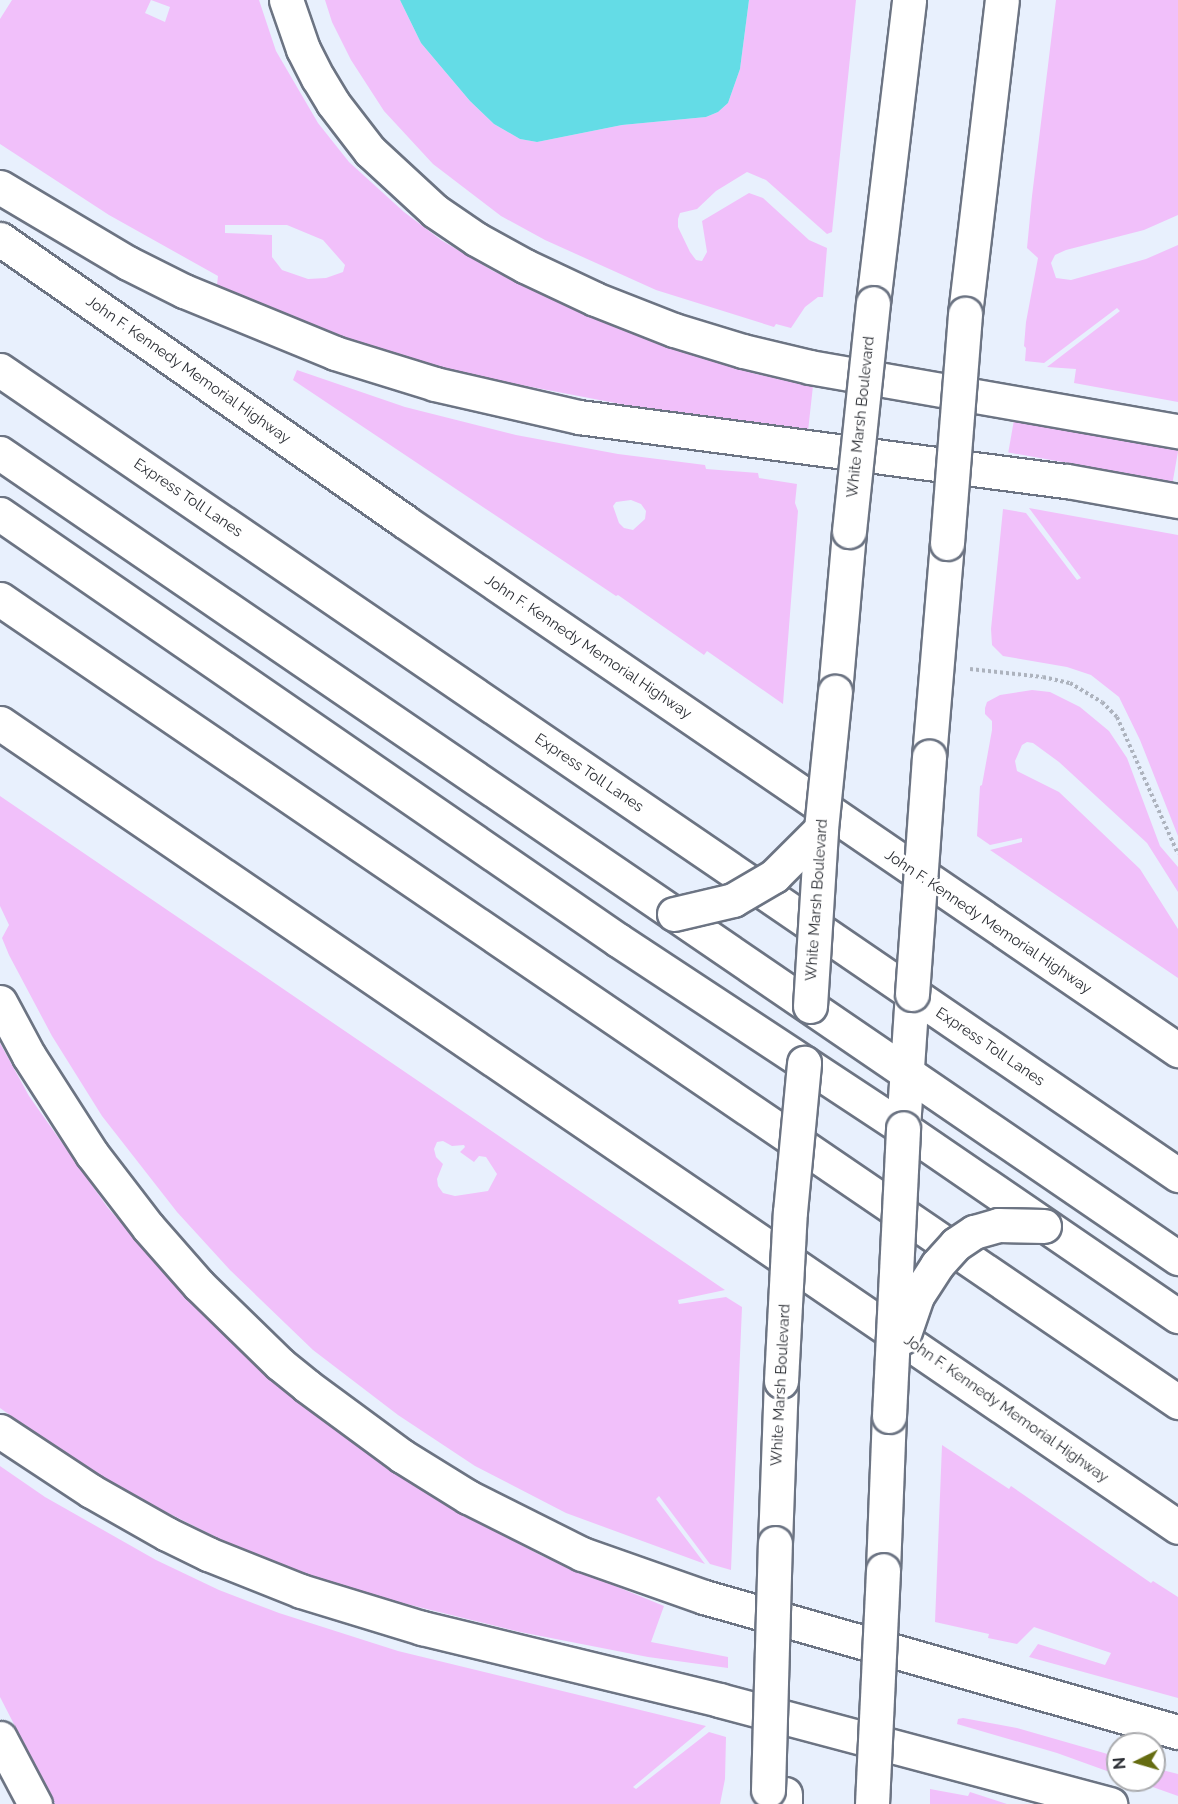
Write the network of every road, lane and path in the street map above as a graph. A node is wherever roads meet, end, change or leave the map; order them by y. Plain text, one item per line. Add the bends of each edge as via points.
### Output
1 (286, 0) edge
2 (909, 0) edge
3 (1002, 0) edge
4 (0, 187) edge
5 (0, 239) edge
6 (0, 370) edge
7 (1178, 431) edge
8 (0, 453) edge
9 (1178, 501) edge
10 (0, 514) edge
11 (0, 599) edge
12 (936, 666) junction
13 (0, 723) edge
14 (821, 829) junction
15 (1178, 854) edge
16 (674, 914) junction
17 (0, 1002) edge
18 (810, 1006) junction
19 (1178, 1050) edge
20 (804, 1063) junction
21 (906, 1072) junction
22 (903, 1128) junction
23 (1178, 1175) edge
24 (1044, 1226) junction
25 (1178, 1258) edge
26 (1178, 1316) edge
27 (1178, 1402) edge
28 (890, 1416) junction
29 (0, 1431) edge
30 (1178, 1527) edge
31 (1178, 1732) edge
32 (0, 1738) edge
33 (777, 1798) edge
34 (35, 1804) edge
35 (872, 1804) edge
36 (1110, 1804) edge

1 - 7 highway via 318,78 370,152 435,211 525,266 674,330 743,351 810,367
2 - 14 highway, White Marsh Boulevard, bridge via 873,303
3 - 12 highway, bridge via 965,314
4 - 9 highway via 184,291 325,349 435,384 579,417 1067,481
5 - 19 highway, John F. Kennedy Memorial Highway via 423,534
6 - 23 highway, Express Toll Lanes
8 - 16 highway
10 - 20 highway via 618,940
11 - 27 highway
12 - 15 path via 1052,679 1070,683 1102,702 1117,717
12 - 21 highway, bridge
13 - 30 highway, John F. Kennedy Memorial Highway
14 - 16 highway, bridge via 774,876 733,900
14 - 18 highway, White Marsh Boulevard, bridge
16 - 18 highway
17 - 31 highway via 29,1056 92,1154 199,1285 307,1386 393,1450 458,1491 582,1554 692,1594
18 - 20 highway, White Marsh Boulevard
18 - 21 highway
20 - 22 highway
20 - 33 highway, White Marsh Boulevard, bridge via 790,1212 775,1543
21 - 22 highway
21 - 25 highway
22 - 24 highway
22 - 28 highway, bridge
24 - 26 highway
24 - 28 highway, bridge via 986,1227 964,1238 937,1264 917,1296 906,1324
28 - 35 highway, bridge
29 - 36 highway via 130,1515 208,1554 301,1592 422,1628 719,1700
32 - 34 highway

